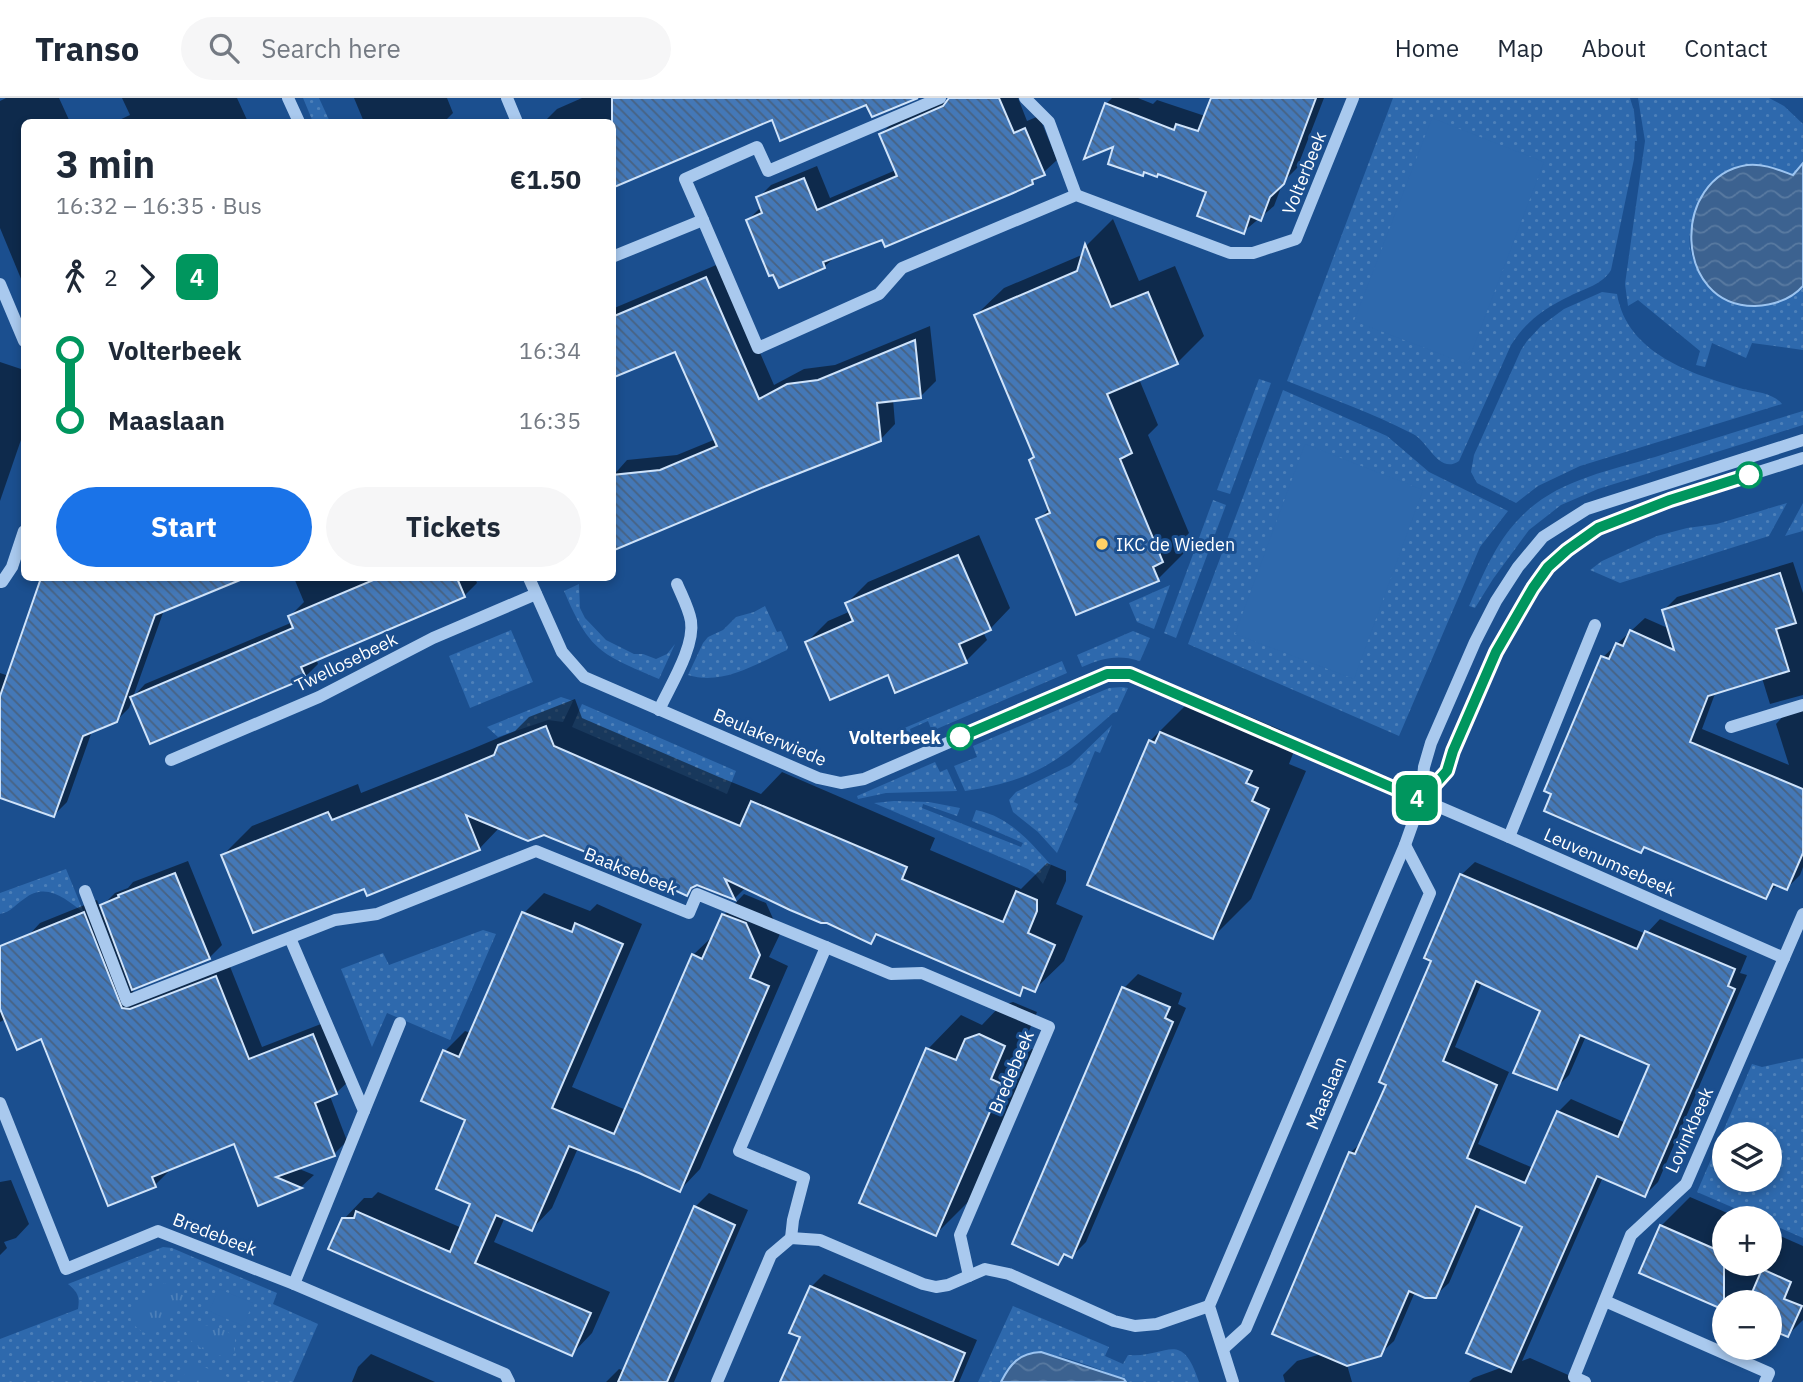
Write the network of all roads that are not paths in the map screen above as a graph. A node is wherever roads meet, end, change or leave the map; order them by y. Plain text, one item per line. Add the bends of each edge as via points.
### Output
1 (288, 98) edge
2 (507, 98) edge
3 (940, 98) edge
4 (1025, 98) edge
5 (1353, 98) edge
6 (298, 119) edge
7 (516, 119) edge
8 (1076, 195) junction
9 (703, 220) junction
10 (616, 255) edge
11 (0, 284) edge
12 (21, 334) edge
13 (1803, 440) edge
14 (1803, 458) edge
15 (21, 540) edge
16 (530, 581) edge
17 (0, 582) edge
18 (677, 584) dead end
19 (536, 594) junction
20 (1595, 625) dead end
21 (1803, 705) edge
22 (659, 710) junction
23 (1731, 727) dead end
24 (171, 760) dead end
25 (1421, 800) junction
26 (1509, 836) junction
27 (1405, 845) junction
28 (85, 891) dead end
29 (1803, 914) edge
30 (290, 938) junction
31 (826, 947) junction
32 (1784, 958) junction
33 (400, 1023) dead end
34 (0, 1103) edge
35 (363, 1111) junction
36 (6, 1133) edge
37 (791, 1238) junction
38 (970, 1276) junction
39 (294, 1284) junction
40 (1605, 1301) junction
41 (1209, 1306) junction
42 (1224, 1348) junction
43 (509, 1382) edge
44 (717, 1382) edge
45 (1233, 1382) edge
46 (1585, 1382) edge
47 (1765, 1382) edge

1 - 6 street
2 - 7 street
3 - 9 street via 768,171 757,147 685,179
4 - 8 street via 1049,122
5 - 8 street, Volterbeek via 1296,239 1253,253 1230,253
8 - 9 street via 902,268 879,294 758,348
9 - 10 street
11 - 12 street
13 - 25 street, Maaslaan via 1587,509 1543,537 1518,567 1475,642 1432,743
14 - 25 street, Maaslaan via 1598,528 1548,567 1496,652 1447,771
15 - 17 street via 12,567
16 - 19 street, Beulakerwiede
18 - 22 street via 691,633
19 - 22 street, Beulakerwiede via 562,652 584,677
19 - 24 street, Twellosebeek via 433,638 319,697
20 - 26 street
21 - 23 street
22 - 25 street, Beulakerwiede via 818,778 841,783 863,779 1107,674 1130,674
25 - 26 street, Leuvenumsebeek
25 - 27 street, Maaslaan
26 - 32 street, Leuvenumsebeek
27 - 41 street, Maaslaan
27 - 42 street, Maaslaan via 1430,893 1246,1328
28 - 30 street, Baaksebeek via 127,1001
29 - 32 street, Lovinkbeek
30 - 31 street, Baaksebeek via 335,920 377,914 536,851 689,913 697,894
30 - 35 street
31 - 37 street via 739,1151 804,1178
31 - 38 street, Bredebeek via 891,974 922,973 1049,1027 960,1235
32 - 40 street, Lovinkbeek via 1685,1184 1631,1235
33 - 35 street
34 - 36 street, Bredebeek
35 - 39 street
36 - 39 street, Bredebeek via 66,1269 158,1231
37 - 38 street via 820,1240 936,1287
37 - 44 street via 771,1255
38 - 41 street via 985,1269 1009,1273 1114,1321 1135,1326 1157,1324
39 - 43 street, Bredebeek via 505,1374
40 - 46 street, Lovinkbeek via 1574,1377
40 - 47 street via 1769,1373
41 - 42 street
42 - 45 street

